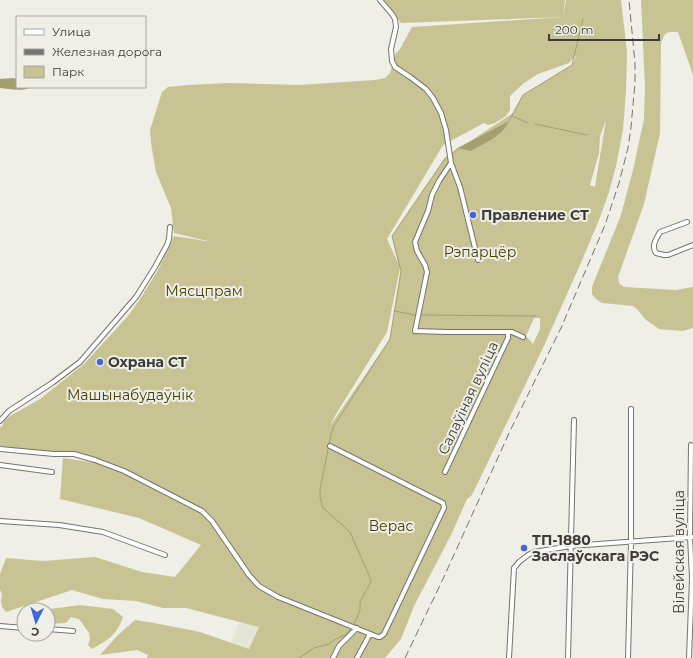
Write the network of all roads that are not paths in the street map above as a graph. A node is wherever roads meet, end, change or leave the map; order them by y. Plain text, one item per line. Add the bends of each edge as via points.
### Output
1 (380, 0) edge
2 (451, 163) junction
3 (687, 222) dead end
4 (170, 227) dead end
5 (693, 245) edge
6 (478, 260) dead end
7 (508, 332) junction
8 (523, 337) dead end
9 (631, 409) dead end
10 (574, 420) dead end
11 (0, 421) edge
12 (691, 445) dead end
13 (330, 446) dead end
14 (0, 449) edge
15 (0, 466) edge
16 (52, 472) dead end
17 (445, 472) dead end
18 (0, 521) edge
19 (692, 537) edge
20 (631, 542) junction
21 (571, 546) junction
22 (165, 555) dead end
23 (0, 626) edge
24 (16, 627) edge
25 (357, 628) junction
26 (56, 630) edge
27 (73, 631) dead end
28 (370, 634) junction
29 (333, 658) edge
30 (357, 658) edge
31 (510, 658) edge
32 (568, 658) edge
33 (628, 658) edge
34 (689, 658) edge

1 - 2 street via 395,19 392,61 395,67 426,89 433,98 446,130
2 - 6 street via 460,187
2 - 7 street via 432,195 415,242 427,272 415,331
3 - 5 street via 660,232 654,250 656,254 664,255
4 - 11 street via 167,245 136,297 80,362 9,411
7 - 8 street via 515,332
7 - 17 street, Салаўіная вуліца via 508,338
9 - 20 street
10 - 21 street
12 - 19 street, Вілейская вуліца
13 - 28 street via 443,503 444,508 434,531 384,634 380,637
14 - 25 street via 74,454 124,471 202,511 259,586 278,597
15 - 16 street
18 - 22 street via 59,525 103,532
19 - 20 street
19 - 34 street, Вілейская вуліца
20 - 21 street
20 - 33 street
21 - 31 street via 534,552 514,568
21 - 32 street
23 - 24 street
25 - 28 street
25 - 29 street via 339,646
26 - 27 street
28 - 30 street

